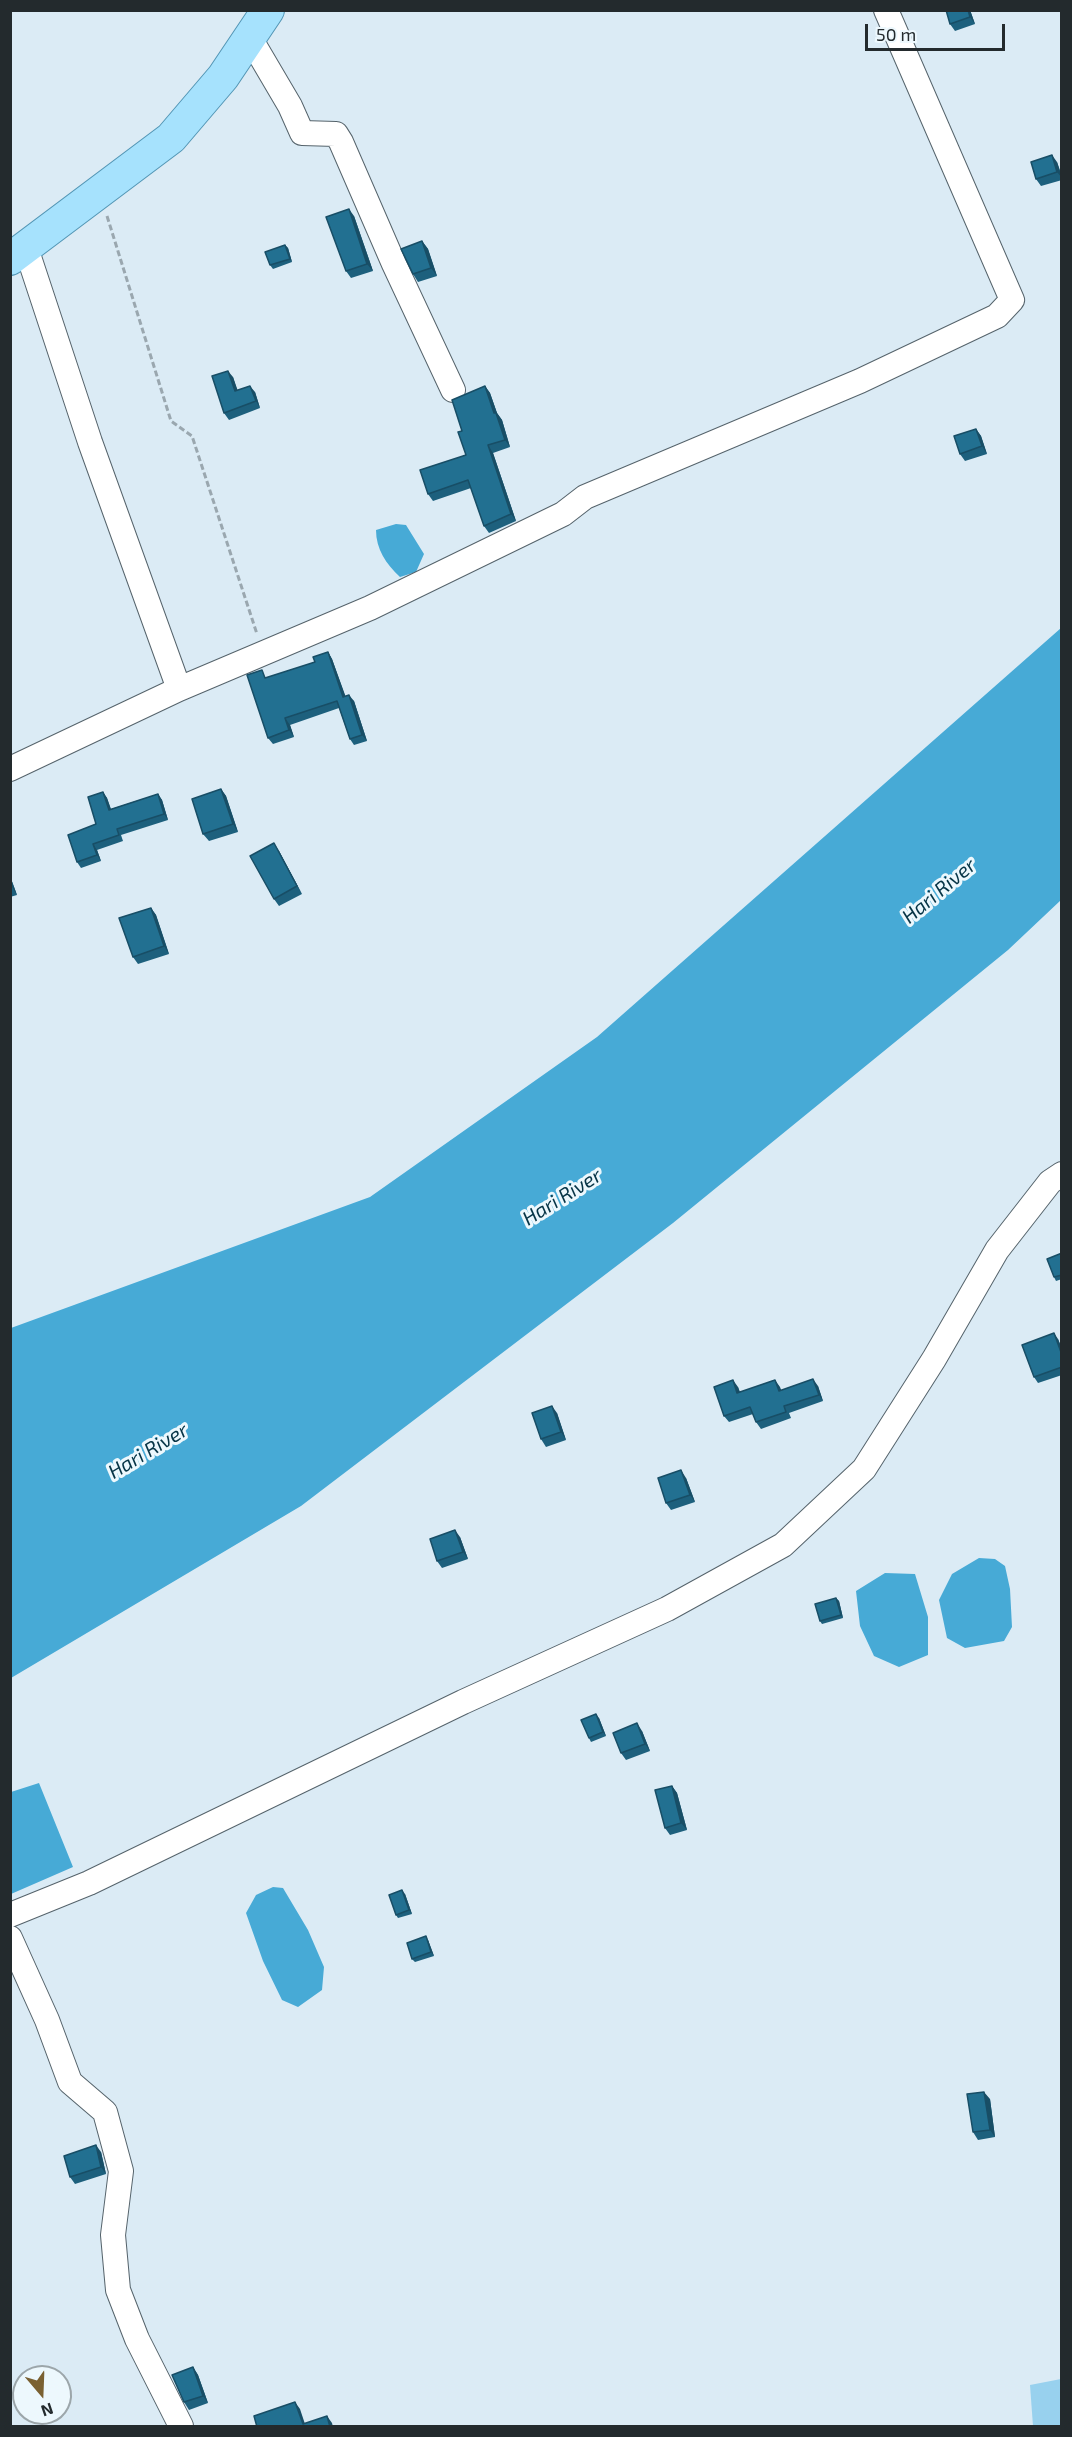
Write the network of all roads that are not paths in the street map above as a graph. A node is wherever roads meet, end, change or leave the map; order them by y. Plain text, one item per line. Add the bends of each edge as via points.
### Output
1 (268, 10) edge
2 (886, 10) edge
3 (250, 38) junction
4 (18, 253) edge
5 (453, 390) dead end
6 (179, 689) junction
7 (10, 769) edge
8 (1062, 1174) edge
9 (10, 1915) edge
10 (10, 1938) edge
11 (181, 2427) edge

1 - 3 main road
2 - 6 street via 1012,300 997,316 860,381 585,497 562,514 370,608
3 - 4 main road via 171,138
3 - 5 street via 291,106 302,133 336,134 341,142
4 - 6 street
6 - 7 street
8 - 9 street via 1050,1182 997,1250 864,1469 783,1545 667,1609 463,1702 89,1883
10 - 11 street via 70,2082 105,2112 121,2171 113,2235 118,2290 137,2339

